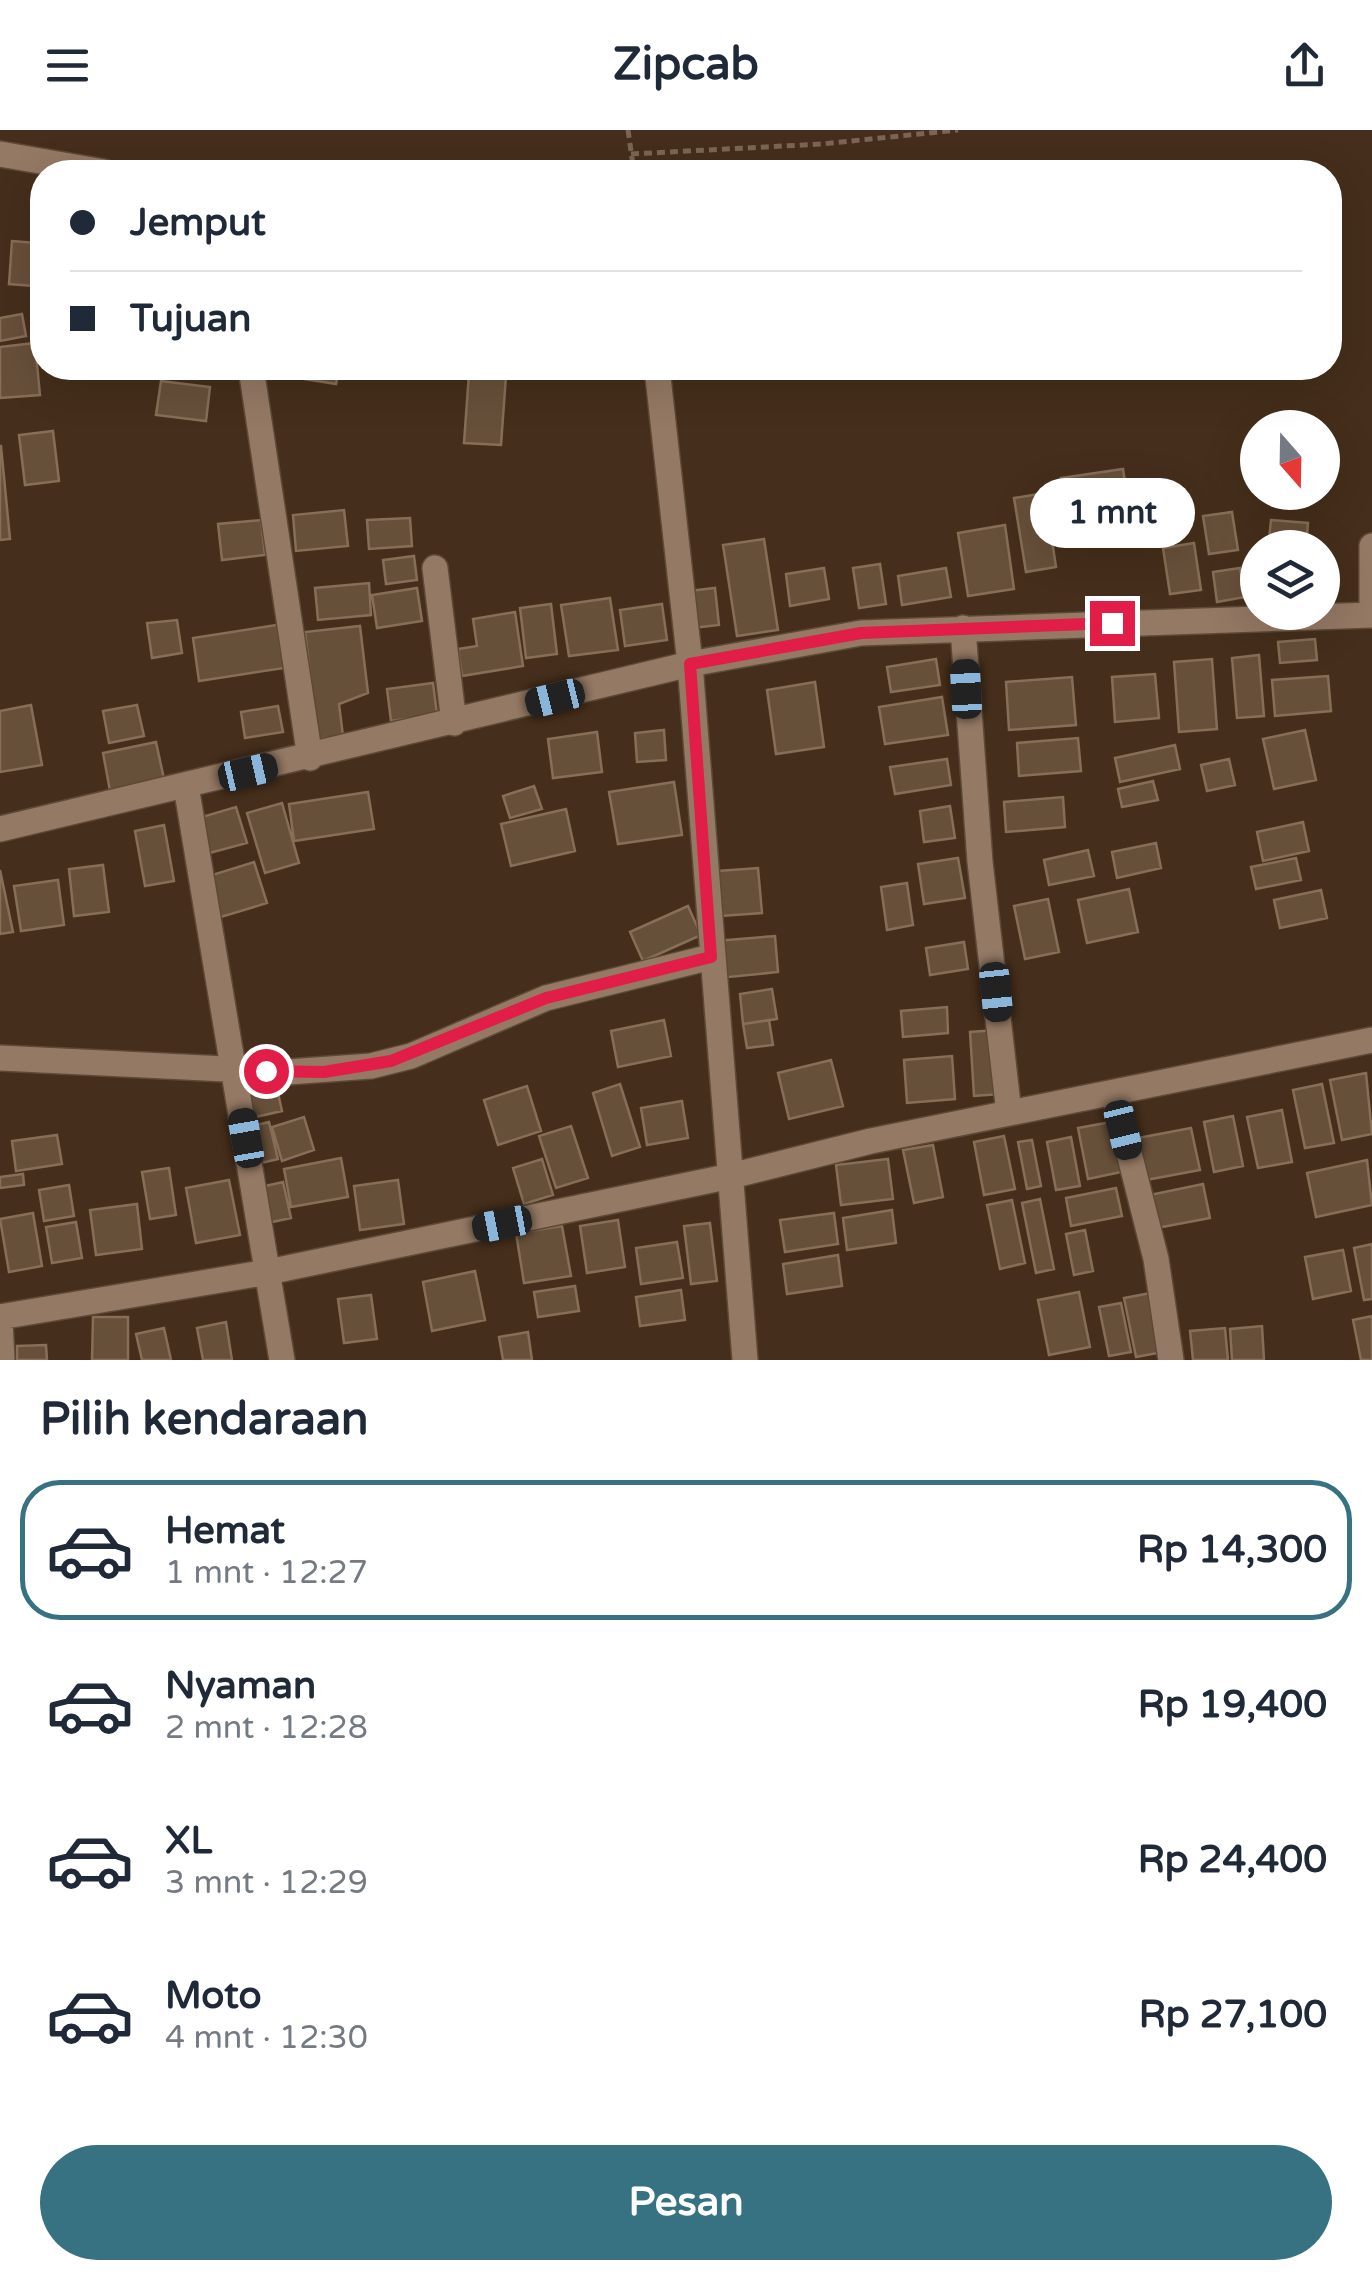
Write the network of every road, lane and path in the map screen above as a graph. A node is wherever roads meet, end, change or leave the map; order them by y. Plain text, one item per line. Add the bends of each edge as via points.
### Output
1 (628, 130) edge
2 (958, 130) edge
3 (0, 154) edge
4 (631, 154) junction
5 (35, 160) edge
6 (632, 160) edge
7 (252, 380) edge
8 (658, 380) edge
9 (1372, 546) edge
10 (435, 568) dead end
11 (1372, 603) edge
12 (1372, 615) edge
13 (963, 628) junction
14 (690, 664) junction
15 (454, 723) junction
16 (310, 758) junction
17 (186, 786) junction
18 (0, 829) edge
19 (711, 957) junction
20 (1372, 1040) edge
21 (0, 1058) edge
22 (234, 1070) junction
23 (1114, 1094) junction
24 (1008, 1114) junction
25 (732, 1176) junction
26 (268, 1272) junction
27 (0, 1319) edge
28 (2, 1360) edge
29 (282, 1360) edge
30 (745, 1360) edge
31 (1171, 1360) edge

1 - 4 path
2 - 4 path
3 - 5 street
4 - 6 path
7 - 16 street
8 - 14 street
9 - 11 street
10 - 15 street
12 - 13 street
13 - 14 street via 861,633
13 - 24 street
14 - 15 street
14 - 19 street
15 - 16 street
16 - 17 street
17 - 18 street
17 - 22 street
19 - 22 street via 546,998 411,1056 370,1066
19 - 25 street
20 - 23 street
21 - 22 street
22 - 26 street
23 - 24 street
23 - 31 street via 1156,1258
24 - 25 street
25 - 26 street
25 - 30 street
26 - 27 street
26 - 29 street
27 - 28 street

